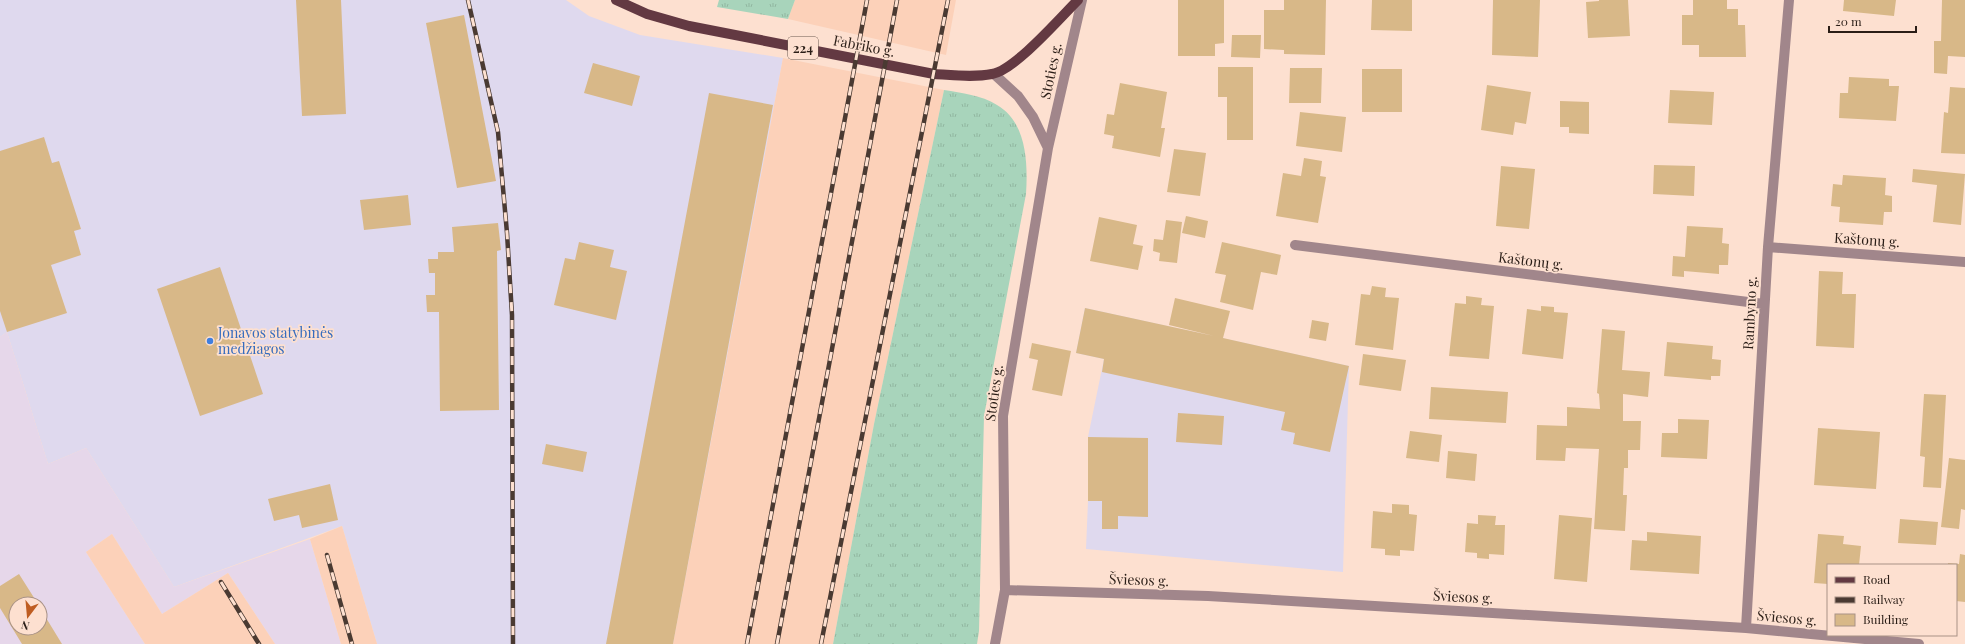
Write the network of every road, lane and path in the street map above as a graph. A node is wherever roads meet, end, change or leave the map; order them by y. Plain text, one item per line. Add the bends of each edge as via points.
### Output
1 (616, 0) edge
2 (1078, 0) edge
3 (1082, 0) edge
4 (1789, 0) edge
5 (994, 74) junction
6 (1048, 148) junction
7 (1295, 245) dead end
8 (1768, 247) junction
9 (1965, 262) edge
10 (1764, 304) junction
11 (1005, 590) junction
12 (1746, 628) junction
13 (1827, 635) edge
14 (1832, 636) edge
15 (995, 644) edge
16 (1919, 644) edge

1 - 5 main road, Fabriko g. / 224 via 647,14 752,39 934,74
2 - 5 main road, 224 via 1024,55
3 - 6 street, Stoties g.
4 - 8 street, Rambyno g.
5 - 6 street, Stoties g. via 1022,101
6 - 11 street, Stoties g. via 1003,416
7 - 10 street, Kaštonų g.
8 - 9 street, Kaštonų g.
8 - 10 street, Rambyno g.
10 - 12 street, Rambyno g.
11 - 12 street, Šviesos g. via 1208,596
11 - 15 street, Stoties g.
12 - 13 street, Šviesos g.
14 - 16 street, Šviesos g.

